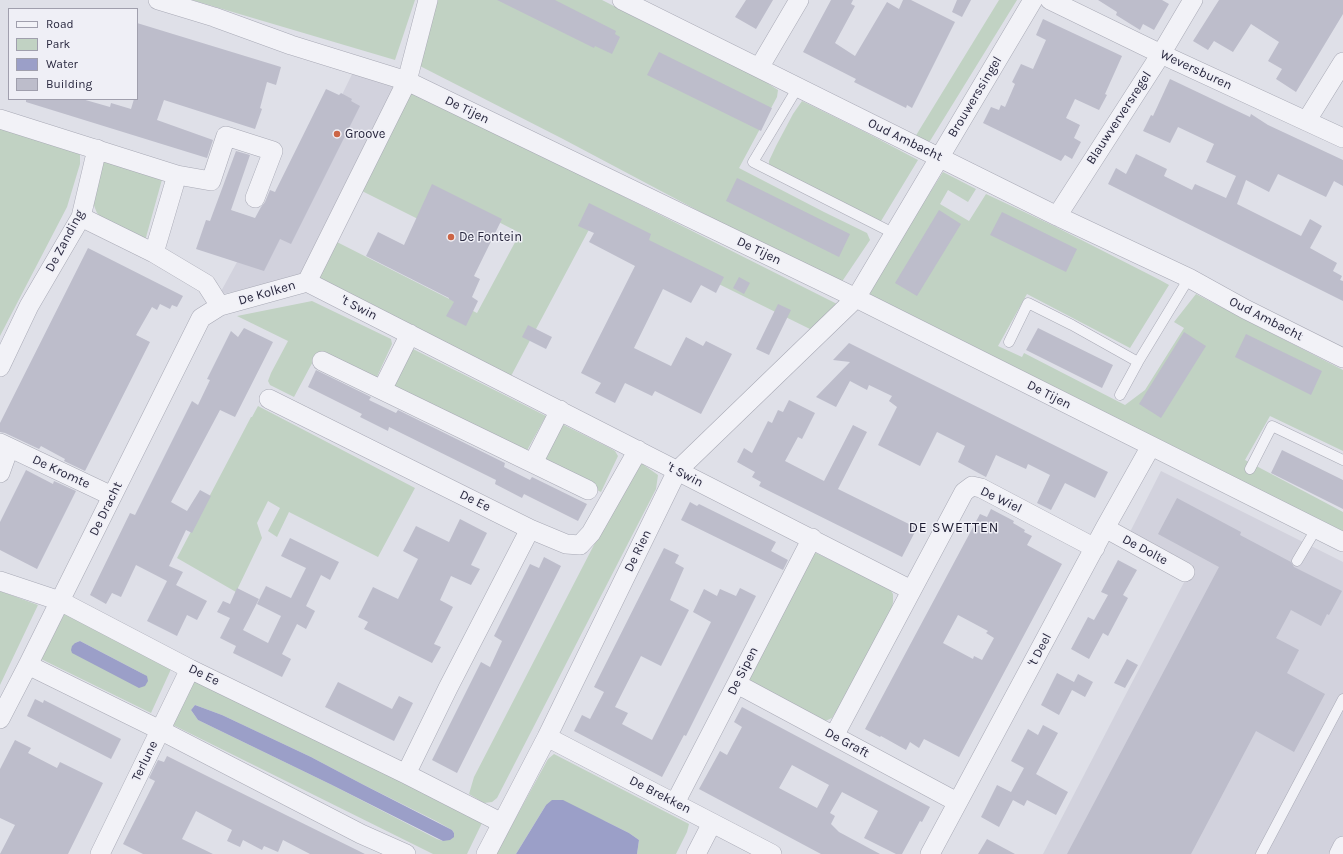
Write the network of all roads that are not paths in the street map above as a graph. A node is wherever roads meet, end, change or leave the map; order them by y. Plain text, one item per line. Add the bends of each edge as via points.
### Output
1 (158, 0) edge
2 (428, 0) edge
3 (622, 0) edge
4 (799, 0) edge
5 (1033, 0) edge
6 (1050, 0) edge
7 (1193, 0) edge
8 (1161, 54) junction
9 (1343, 62) edge
10 (759, 68) junction
11 (407, 81) junction
12 (798, 87) junction
13 (0, 119) edge
14 (1307, 120) junction
15 (1343, 138) edge
16 (97, 149) junction
17 (940, 157) junction
18 (177, 175) junction
19 (255, 198) dead end
20 (1057, 216) junction
21 (81, 217) junction
22 (896, 234) junction
23 (154, 253) junction
24 (1189, 278) junction
25 (307, 282) junction
26 (856, 298) junction
27 (220, 306) junction
28 (410, 334) junction
29 (1009, 342) dead end
30 (1343, 358) edge
31 (322, 361) dead end
32 (1138, 362) junction
33 (0, 367) edge
34 (382, 390) junction
35 (1120, 395) dead end
36 (269, 399) dead end
37 (560, 410) junction
38 (5, 445) edge
39 (1151, 446) junction
40 (638, 450) junction
41 (1343, 460) edge
42 (533, 463) junction
43 (1250, 469) dead end
44 (677, 471) junction
45 (0, 473) edge
46 (588, 490) dead end
47 (112, 496) junction
48 (530, 528) junction
49 (1105, 528) junction
50 (1316, 529) junction
51 (812, 538) junction
52 (1343, 542) edge
53 (1095, 548) junction
54 (1298, 562) dead end
55 (1185, 572) dead end
56 (0, 581) edge
57 (911, 590) junction
58 (60, 601) junction
59 (28, 665) junction
60 (190, 669) junction
61 (737, 684) junction
62 (5, 698) edge
63 (1343, 699) edge
64 (0, 719) edge
65 (160, 730) junction
66 (834, 736) junction
67 (547, 737) junction
68 (406, 774) junction
69 (957, 802) junction
70 (675, 803) junction
71 (502, 823) junction
72 (712, 823) junction
73 (1343, 846) edge
74 (100, 854) edge
75 (406, 854) edge
76 (486, 854) edge
77 (696, 854) edge
78 (772, 854) edge
79 (930, 854) edge
80 (1261, 854) edge
81 (1339, 854) edge

1 - 11 street, De Tijen
2 - 11 street, De Kolken
3 - 10 street, Oud Ambacht
4 - 10 street
5 - 17 street, Brouwerssingel
6 - 8 street, Weversburen
7 - 8 street, Blauwverversregel
8 - 14 street, Weversburen
8 - 20 street, Blauwverversregel
9 - 14 street
10 - 12 street, Oud Ambacht
11 - 25 street, De Kolken
11 - 26 street, De Tijen
12 - 17 street, Oud Ambacht
12 - 22 lane via 754,162
13 - 16 street
14 - 15 street, Weversburen
16 - 18 street
16 - 21 street, De Zanding
17 - 20 street, Oud Ambacht
17 - 22 street, Brouwerssingel
18 - 19 street via 211,181 226,136 273,151
18 - 23 street
20 - 24 street, Oud Ambacht
21 - 23 street
21 - 33 street, De Zanding via 29,306
22 - 26 street, Brouwerssingel
23 - 27 street via 206,284
24 - 30 street, Oud Ambacht
24 - 32 lane
25 - 27 street, De Kolken
25 - 28 street, 't Swin
26 - 39 street, De Tijen
26 - 44 street, De Rien
27 - 47 street, De Dracht via 201,318
28 - 34 street
28 - 37 street, 't Swin
29 - 32 lane via 1028,303
31 - 34 street
32 - 35 lane
34 - 42 street
36 - 48 street, De Ee
37 - 40 street, 't Swin
37 - 42 street
38 - 45 street, De Kromte
38 - 47 street, De Kromte
39 - 49 street, 't Deel
39 - 50 street, De Tijen
40 - 44 street, 't Swin
40 - 48 street, De Ee via 591,533 580,545 566,544
41 - 43 lane via 1272,426
42 - 46 street
44 - 51 street, 't Swin
44 - 67 street, De Rien
47 - 58 street, De Dracht
48 - 68 street
49 - 53 street, 't Deel
49 - 55 street, De Dolte
50 - 52 street, De Tijen
50 - 54 lane
51 - 57 street
51 - 61 street, De Sipen
53 - 57 street, De Wiel via 981,488 972,486 964,492
53 - 69 street, 't Deel
56 - 58 street, De Ee
57 - 66 street, De Wiel
58 - 59 street, De Dracht
58 - 60 street, De Ee
59 - 62 street, De Dracht
59 - 65 street
60 - 65 street, Terlune
60 - 68 street, De Ee
61 - 66 street, De Graft
61 - 70 street, De Sipen
62 - 64 street, De Dracht
63 - 80 lane
65 - 74 street, Terlune
65 - 75 street via 361,834
66 - 69 street, De Graft
67 - 70 street, De Brekken
67 - 71 street, De Rien
68 - 71 street, De Ee
69 - 79 street, 't Deel
70 - 72 street, De Brekken
71 - 76 street, De Rien
72 - 77 street
72 - 78 street, De Brekken
73 - 81 street

